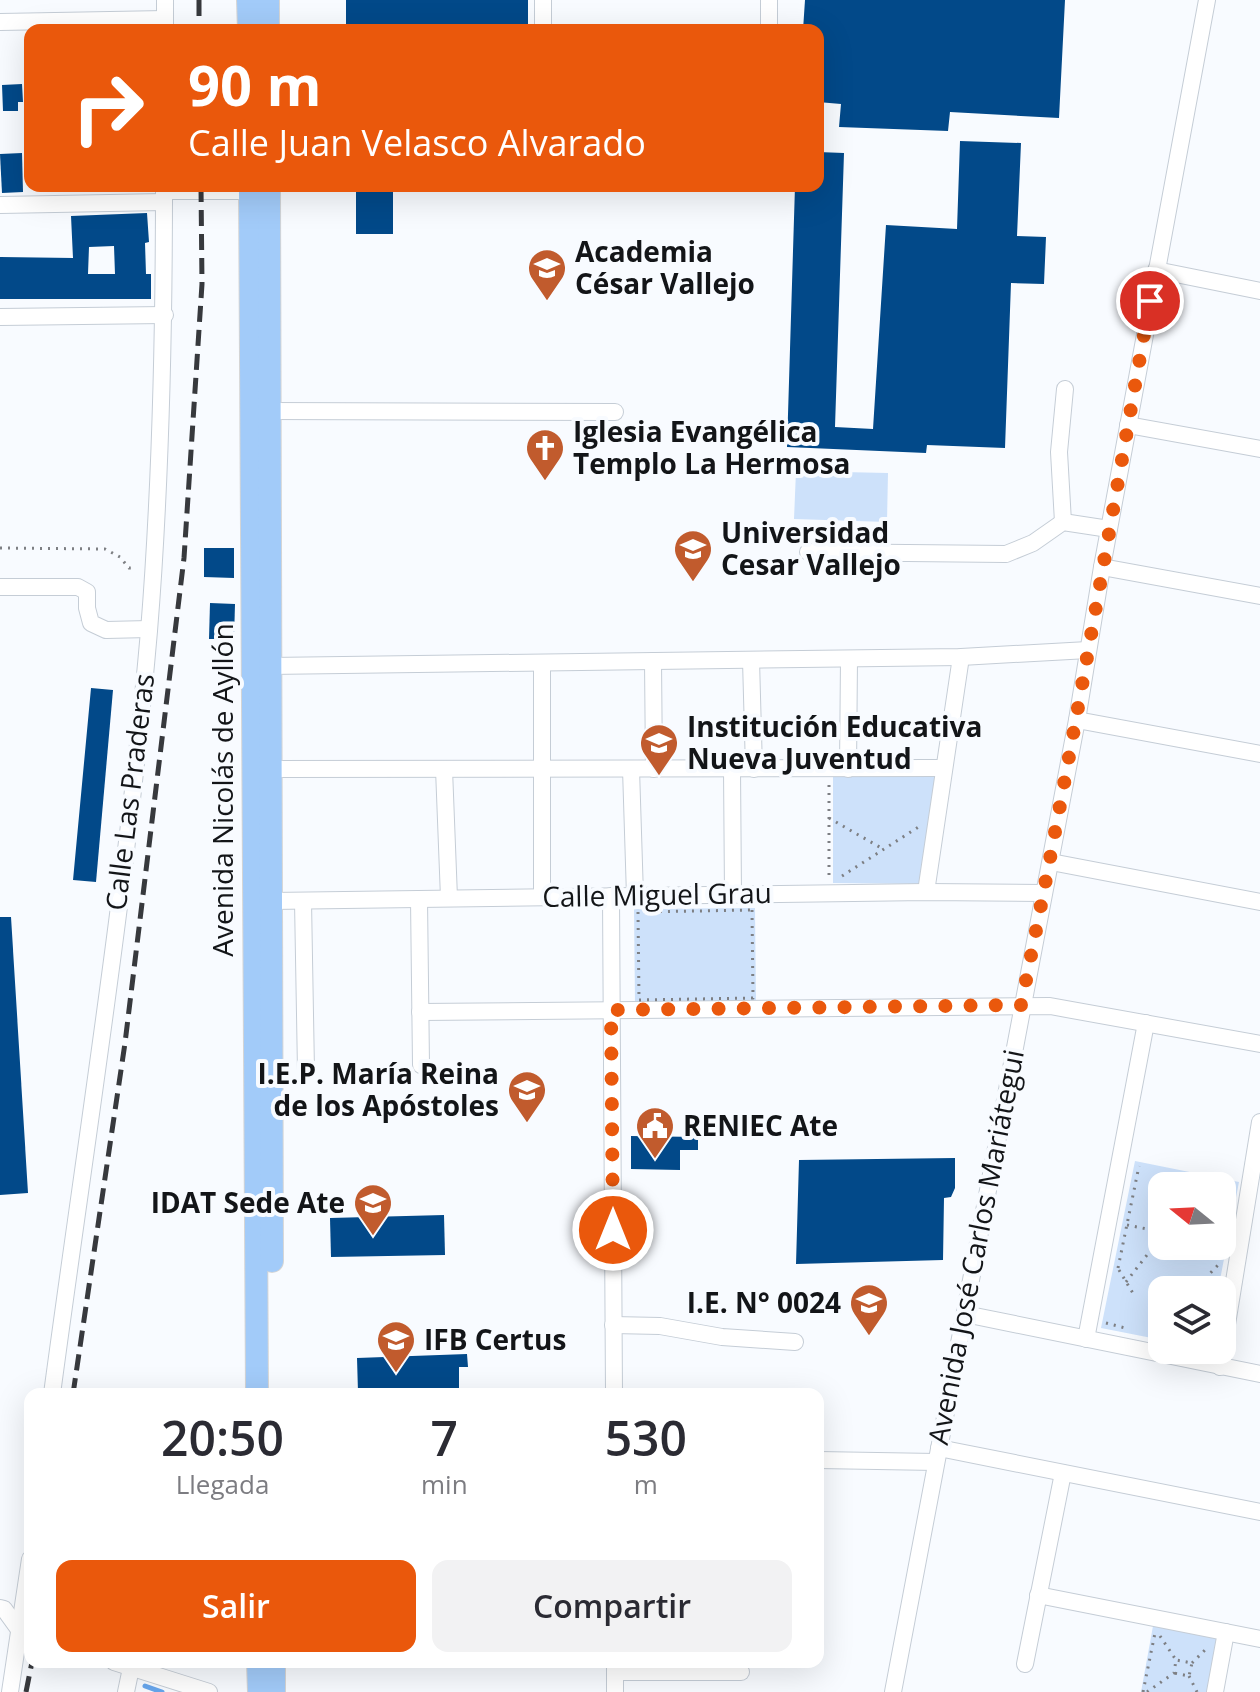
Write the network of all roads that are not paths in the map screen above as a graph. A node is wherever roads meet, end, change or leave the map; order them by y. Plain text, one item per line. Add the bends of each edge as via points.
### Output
1 (165, 0) edge
2 (248, 0) edge
3 (268, 0) edge
4 (543, 0) edge
5 (769, 0) edge
6 (1207, 0) edge
7 (0, 22) edge
8 (110, 24) edge
9 (165, 24) edge
10 (249, 24) edge
11 (268, 24) edge
12 (543, 24) edge
13 (769, 24) edge
14 (188, 192) edge
15 (259, 192) edge
16 (259, 192) edge
17 (164, 193) edge
18 (0, 205) edge
19 (1156, 270) junction
20 (1260, 291) edge
21 (165, 315) junction
22 (0, 317) edge
23 (1065, 389) dead end
24 (268, 411) junction
25 (615, 412) dead end
26 (1128, 425) junction
27 (1260, 449) edge
28 (1063, 522) junction
29 (1109, 529) junction
30 (808, 552) dead end
31 (1102, 567) junction
32 (0, 587) edge
33 (1260, 596) edge
34 (149, 629) junction
35 (1088, 650) junction
36 (961, 657) junction
37 (849, 659) junction
38 (751, 660) junction
39 (653, 661) junction
40 (542, 663) junction
41 (269, 666) junction
42 (1077, 720) junction
43 (1260, 754) edge
44 (943, 768) junction
45 (269, 769) junction
46 (444, 769) junction
47 (542, 769) junction
48 (631, 769) junction
49 (654, 769) junction
50 (732, 769) junction
51 (754, 769) junction
52 (848, 769) junction
53 (1051, 862) junction
54 (926, 892) junction
55 (1043, 893) junction
56 (733, 895) junction
57 (611, 896) junction
58 (635, 896) junction
59 (542, 897) junction
60 (449, 898) junction
61 (419, 899) junction
62 (271, 901) junction
63 (303, 901) junction
64 (1260, 902) edge
65 (1021, 1005) junction
66 (611, 1010) junction
67 (420, 1012) junction
68 (1146, 1023) junction
69 (1260, 1044) edge
70 (421, 1065) dead end
71 (306, 1071) dead end
72 (1260, 1122) edge
73 (965, 1314) junction
74 (613, 1325) junction
75 (1086, 1339) junction
76 (795, 1342) dead end
77 (1220, 1367) junction
78 (1260, 1374) edge
79 (53, 1388) edge
80 (257, 1388) edge
81 (272, 1388) edge
82 (614, 1388) edge
83 (937, 1455) junction
84 (824, 1460) edge
85 (1063, 1473) junction
86 (1260, 1512) edge
87 (1038, 1595) junction
88 (0, 1608) edge
89 (24, 1632) edge
90 (1226, 1632) junction
91 (24, 1637) edge
92 (1260, 1639) edge
93 (1025, 1664) dead end
94 (131, 1668) joint
95 (258, 1668) edge
96 (274, 1668) edge
97 (615, 1668) edge
98 (640, 1668) edge
99 (741, 1672) dead end
100 (10, 1692) edge
101 (126, 1692) edge
102 (209, 1692) edge
103 (259, 1692) edge
104 (274, 1692) edge
105 (615, 1692) edge
106 (893, 1692) edge
107 (1215, 1692) edge

1 - 9 street
2 - 10 main road
3 - 11 main road
4 - 12 street
5 - 13 street
6 - 19 street, Avenida José Carlos Mariátegui
7 - 8 street
14 - 17 street
15 - 24 main road, Avenida Nicolás de Ayllón
16 - 80 main road, Avenida Nicolás de Ayllón
17 - 18 street
17 - 21 street, Calle Las Praderas
19 - 20 street
19 - 26 street, Avenida José Carlos Mariátegui
21 - 22 street
21 - 34 street, Calle Las Praderas
23 - 28 street via 1059,452
24 - 25 street
24 - 41 main road, Avenida Nicolás de Ayllón
26 - 27 street
26 - 29 street, Avenida José Carlos Mariátegui
28 - 29 street
28 - 30 street via 1006,554
29 - 31 street, Avenida José Carlos Mariátegui
31 - 33 street
31 - 35 street, Avenida José Carlos Mariátegui
32 - 34 street via 78,587 87,592 91,623 106,630
34 - 79 street, Calle Las Praderas
35 - 36 street
35 - 42 street, Avenida José Carlos Mariátegui
36 - 37 street
36 - 44 street
37 - 38 street
37 - 52 street
38 - 39 street
38 - 51 street
39 - 40 street
39 - 49 street
40 - 41 street
40 - 47 street
41 - 45 main road, Avenida Nicolás de Ayllón
42 - 43 street
42 - 53 street, Avenida José Carlos Mariátegui
44 - 52 street
44 - 54 street
45 - 46 street
45 - 62 main road, Avenida Nicolás de Ayllón
46 - 47 street
46 - 60 street
47 - 48 street
47 - 59 street
48 - 49 street
48 - 58 street
49 - 50 street
50 - 51 street
50 - 56 street
51 - 52 street
53 - 55 street, Avenida José Carlos Mariátegui
53 - 64 street
54 - 55 street, Calle Miguel Grau
54 - 56 street, Calle Miguel Grau
55 - 65 street, Avenida José Carlos Mariátegui
56 - 58 street, Calle Miguel Grau
57 - 58 street, Calle Miguel Grau
57 - 59 street, Calle Miguel Grau
57 - 66 street
59 - 60 street, Calle Miguel Grau
60 - 61 street, Calle Miguel Grau
61 - 63 street, Calle Miguel Grau
61 - 67 street
62 - 63 street, Calle Miguel Grau
62 - 81 main road, Avenida Nicolás de Ayllón
63 - 71 street
65 - 66 street
65 - 68 street
65 - 73 street, Avenida José Carlos Mariátegui
66 - 67 street
66 - 74 street
67 - 70 street
68 - 69 street
68 - 75 street
72 - 77 street
73 - 75 street
73 - 83 street, Avenida José Carlos Mariátegui
74 - 76 street
74 - 82 street
75 - 77 street
77 - 78 street
83 - 84 street
83 - 85 street
83 - 106 street, Avenida José Carlos Mariátegui
85 - 86 street
85 - 87 street
87 - 90 street
87 - 93 street
88 - 89 street
90 - 92 street
90 - 107 street
91 - 100 street
94 - 101 street
94 - 102 street
95 - 103 main road
96 - 104 main road
97 - 105 street
98 - 99 street

